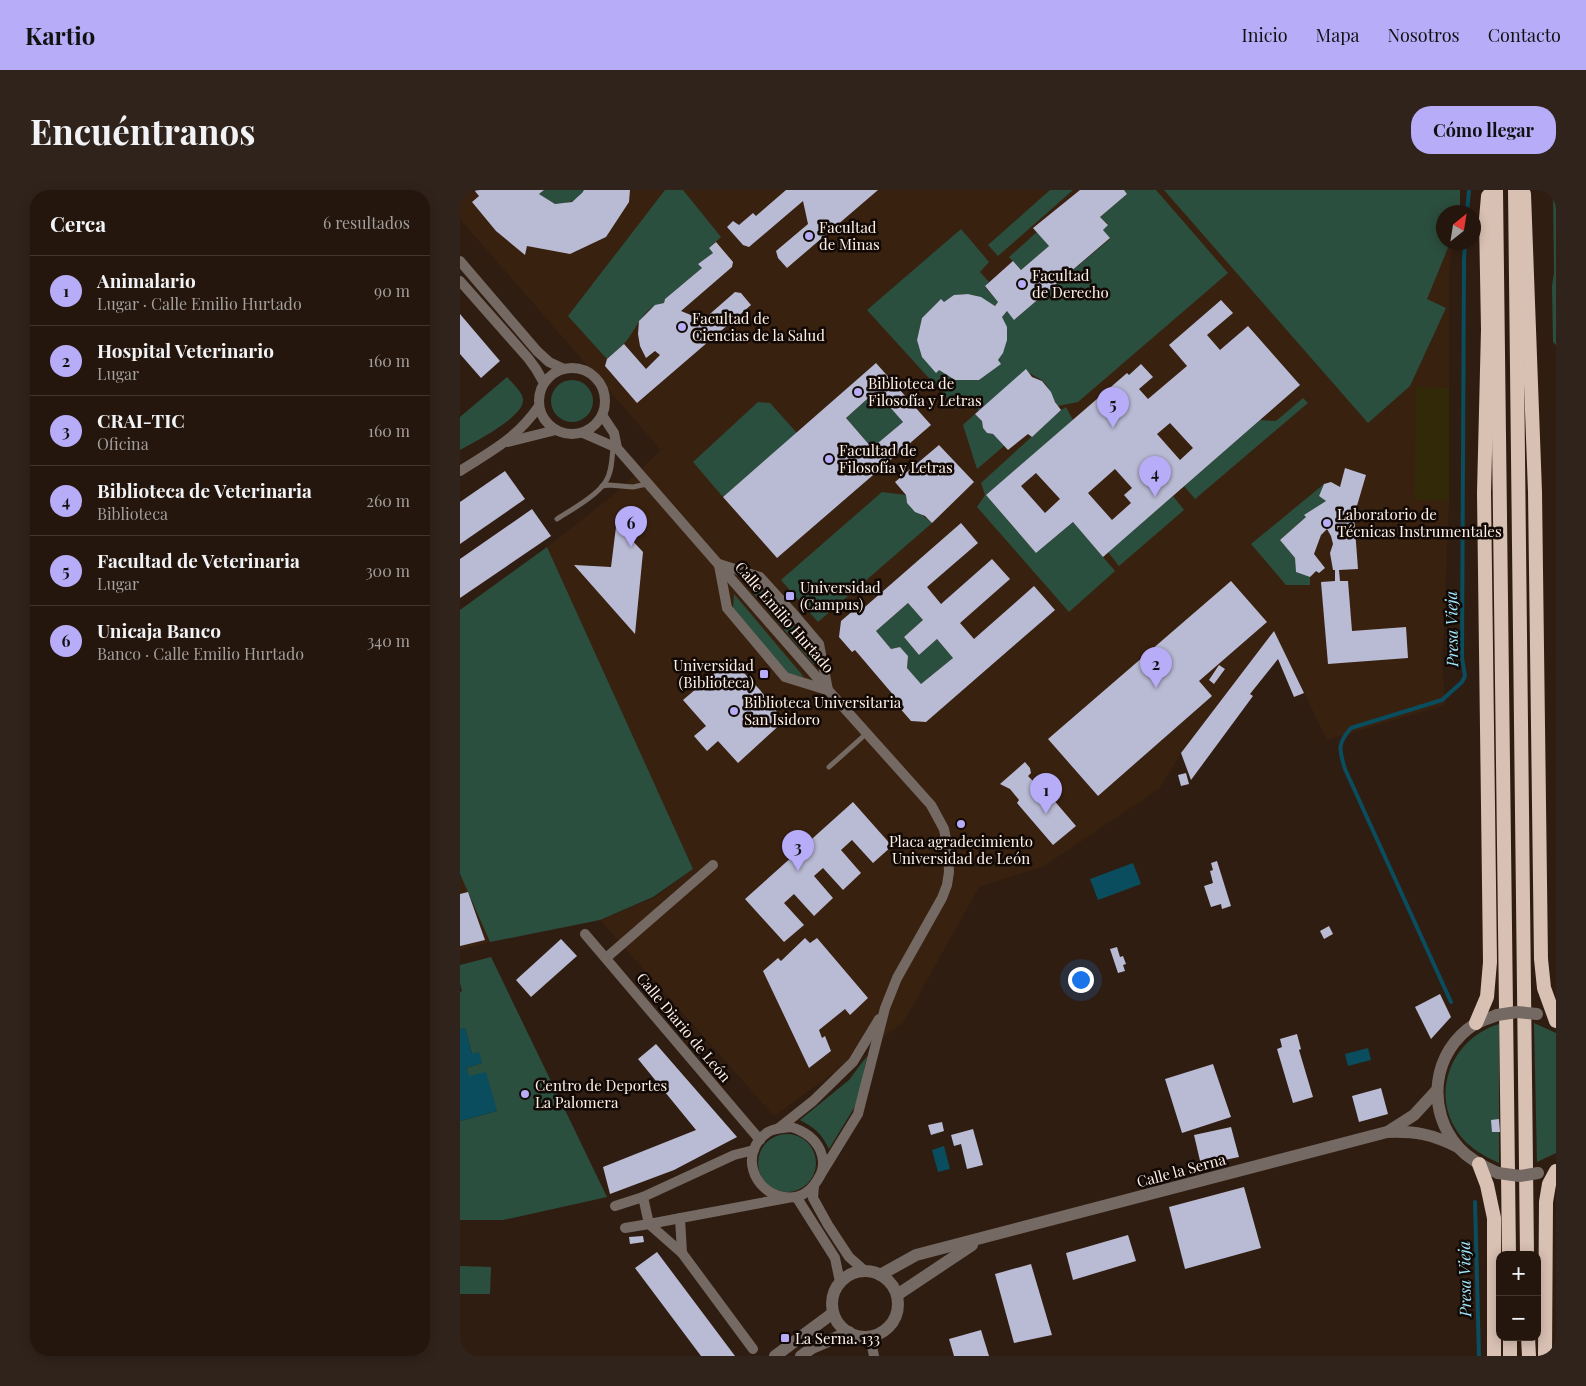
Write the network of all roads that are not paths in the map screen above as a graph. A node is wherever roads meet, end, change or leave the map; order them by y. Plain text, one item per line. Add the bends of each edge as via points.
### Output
1 (1488, 190) edge
2 (1496, 190) edge
3 (1515, 190) edge
4 (1523, 190) edge
5 (460, 261) edge
6 (460, 281) edge
7 (564, 369) junction
8 (544, 383) junction
9 (539, 406) junction
10 (602, 415) junction
11 (556, 430) junction
12 (583, 432) junction
13 (506, 442) junction
14 (615, 448) junction
15 (460, 471) edge
16 (648, 484) junction
17 (602, 486) junction
18 (557, 519) dead end
19 (718, 564) junction
20 (828, 690) junction
21 (867, 733) junction
22 (829, 767) dead end
23 (713, 866) dead end
24 (585, 934) dead end
25 (606, 958) junction
26 (1542, 976) junction
27 (1556, 991) edge
28 (885, 1008) junction
29 (1556, 1021) edge
30 (1476, 1023) junction
31 (1437, 1090) junction
32 (779, 1128) junction
33 (1387, 1132) junction
34 (760, 1140) junction
35 (1458, 1146) junction
36 (754, 1150) junction
37 (1479, 1164) junction
38 (1556, 1167) edge
39 (1556, 1171) edge
40 (816, 1182) junction
41 (643, 1198) junction
42 (792, 1198) junction
43 (615, 1206) dead end
44 (680, 1218) junction
45 (649, 1224) junction
46 (625, 1228) dead end
47 (982, 1238) junction
48 (1509, 1251) edge
49 (1527, 1251) edge
50 (682, 1253) junction
51 (865, 1271) junction
52 (880, 1274) junction
53 (840, 1282) junction
54 (897, 1295) junction
55 (833, 1313) junction
56 (848, 1332) junction
57 (870, 1336) junction
58 (1510, 1341) edge
59 (1528, 1341) edge
60 (753, 1348) dead end
61 (812, 1352) edge
62 (775, 1356) edge
63 (801, 1356) edge
64 (874, 1356) edge
65 (1494, 1356) edge
66 (1510, 1356) edge
67 (1528, 1356) edge
68 (1545, 1356) edge

1 - 30 highway via 1484,502 1490,962 1487,997
2 - 48 highway
3 - 49 highway
4 - 26 highway via 1535,502
5 - 7 street via 537,351
6 - 8 street via 528,358
7 - 8 street via 549,376
7 - 10 street via 585,370 594,376 605,394
8 - 9 street
9 - 11 street via 544,420
9 - 13 street via 526,424
10 - 12 street via 598,422
10 - 14 street, Calle Emilio Hurtado via 614,433
11 - 12 street via 572,434
11 - 13 street
12 - 14 street, Calle Emilio Hurtado
13 - 15 street
14 - 16 street, Calle Emilio Hurtado
14 - 17 lane
16 - 17 lane
16 - 19 street, Calle Emilio Hurtado
17 - 18 lane
19 - 20 street, Calle Emilio Hurtado
19 - 20 street, Calle Emilio Hurtado via 727,608 785,677
19 - 20 street, Calle Emilio Hurtado via 760,577 819,644
20 - 21 street, Calle Emilio Hurtado
21 - 22 lane
21 - 28 street, Calle Emilio Hurtado via 931,805 944,829 948,850 947,886 897,978
23 - 25 street
24 - 25 street, Calle Diario de León
25 - 34 street, Calle Diario de León
26 - 27 highway
26 - 29 highway
28 - 32 street, Calle Emilio Hurtado via 852,1062
28 - 40 street, Calle Emilio Hurtado via 858,1114
29 - 30 street, bridge via 1537,1014 1516,1012
30 - 31 street via 1455,1041 1442,1064
31 - 33 street, Calle la Serna via 1414,1115
31 - 35 street via 1439,1110
32 - 34 street
32 - 40 street via 802,1130 818,1146 822,1168
33 - 35 street, Calle la Serna via 1410,1131 1438,1136
33 - 47 street, Calle la Serna
34 - 36 street
35 - 37 street
36 - 41 street via 734,1155
36 - 42 street via 753,1172 758,1182 776,1196
37 - 38 street, bridge via 1498,1174 1520,1176
37 - 65 highway via 1494,1218
39 - 68 highway via 1549,1184 1546,1202
40 - 42 street via 807,1193
40 - 51 street via 813,1198 849,1257
41 - 43 street
41 - 45 street
42 - 44 street
42 - 53 street via 835,1258
44 - 45 street
44 - 50 street
45 - 46 street
45 - 50 street
47 - 52 street, Calle la Serna via 916,1255
47 - 54 street, Calle la Serna
50 - 60 street
51 - 52 street
51 - 53 street via 856,1272
52 - 54 street via 889,1281
53 - 55 street via 833,1297
54 - 57 street via 898,1306 893,1321 881,1333
55 - 56 street
55 - 62 street
56 - 57 street
56 - 61 street
57 - 64 street
58 - 66 highway
59 - 67 highway
61 - 63 street

